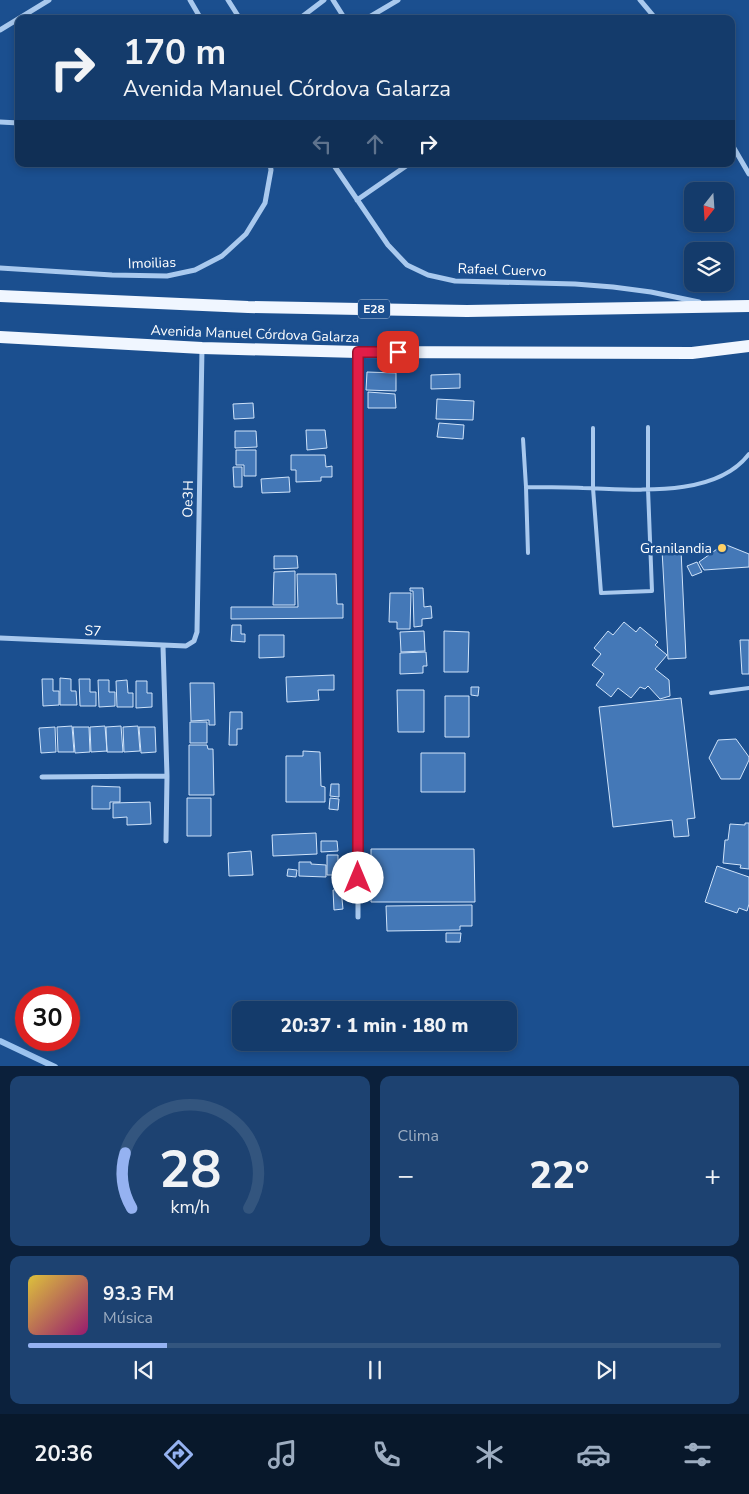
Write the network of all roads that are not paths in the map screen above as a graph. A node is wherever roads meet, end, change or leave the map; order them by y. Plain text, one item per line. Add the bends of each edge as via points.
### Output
1 (49, 0) edge
2 (190, 0) edge
3 (228, 0) edge
4 (324, 0) edge
5 (333, 0) edge
6 (398, 0) edge
7 (640, 0) edge
8 (24, 15) edge
9 (199, 15) edge
10 (237, 15) edge
11 (304, 15) edge
12 (342, 15) edge
13 (373, 15) edge
14 (653, 15) edge
15 (15, 21) edge
16 (0, 30) edge
17 (0, 122) edge
18 (15, 123) edge
19 (735, 150) edge
20 (270, 167) edge
21 (335, 167) edge
22 (405, 167) edge
23 (749, 174) edge
24 (357, 200) junction
25 (0, 268) edge
26 (0, 296) edge
27 (749, 306) edge
28 (724, 307) junction
29 (0, 337) edge
30 (749, 346) edge
31 (202, 348) junction
32 (358, 352) junction
33 (648, 427) dead end
34 (593, 428) dead end
35 (523, 439) dead end
36 (749, 454) edge
37 (526, 487) junction
38 (593, 488) junction
39 (648, 489) junction
40 (528, 553) dead end
41 (0, 638) edge
42 (163, 646) junction
43 (186, 646) joint
44 (749, 688) edge
45 (711, 693) dead end
46 (167, 776) junction
47 (42, 777) dead end
48 (166, 841) dead end
49 (358, 917) dead end

1 - 8 street
2 - 9 street
3 - 10 street
4 - 11 street
5 - 12 street
6 - 13 street
7 - 14 street
15 - 16 street
17 - 18 street
19 - 23 street
20 - 25 street, Imoilias via 265,203 246,234 222,256 195,270 167,276
21 - 24 street, Rafael Cuervo
22 - 24 street
24 - 28 street, Rafael Cuervo via 388,245 407,264 428,275 455,281 613,287
26 - 28 main road, Avenida Manuel Córdova Galarza / E28 via 248,307 467,311
27 - 28 main road, Avenida Manuel Córdova Galarza / E28
29 - 31 main road, Avenida Manuel Córdova Galarza
30 - 32 main road, Avenida Manuel Córdova Galarza via 692,353
31 - 32 main road, Avenida Manuel Córdova Galarza
31 - 43 street, Oe3H via 197,632 194,641
32 - 49 street
33 - 39 lane
34 - 38 lane
35 - 37 lane
36 - 39 lane via 723,476 688,486
37 - 38 lane
37 - 40 lane
38 - 39 lane
38 - 39 lane via 601,593 652,591
41 - 42 street, S7
42 - 43 street, S7
42 - 46 street
44 - 45 lane
46 - 47 street
46 - 48 street

